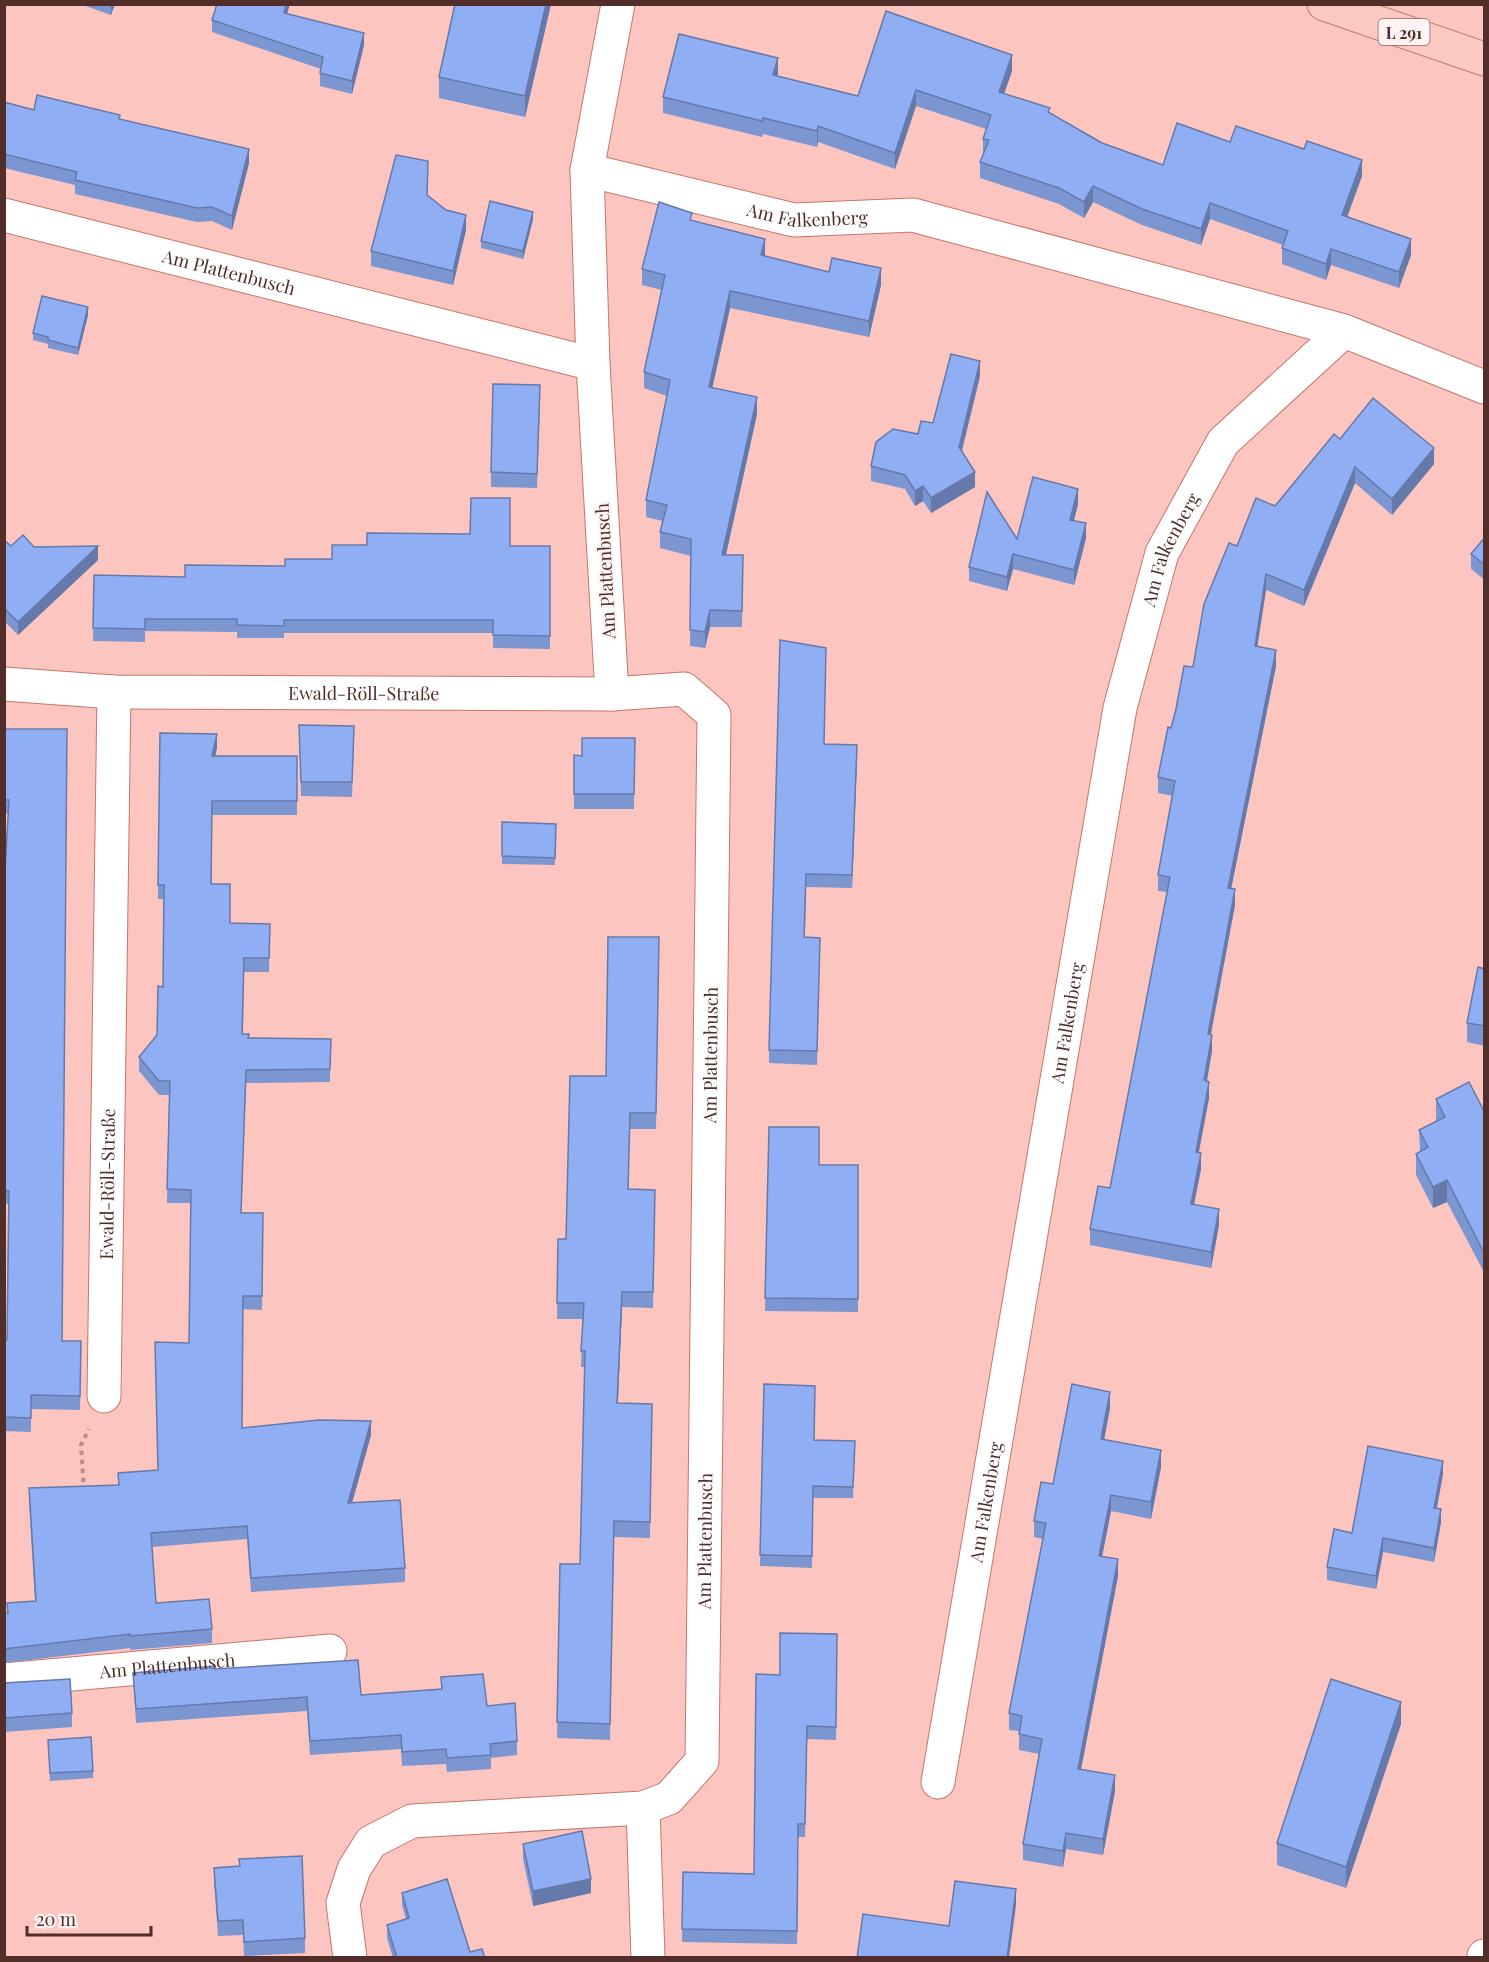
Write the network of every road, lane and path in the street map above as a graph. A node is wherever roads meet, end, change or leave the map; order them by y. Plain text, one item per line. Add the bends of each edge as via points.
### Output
1 (618, 4) edge
2 (1324, 4) edge
3 (1485, 59) edge
4 (587, 170) junction
5 (4, 215) edge
6 (1344, 331) junction
7 (593, 364) junction
8 (1485, 387) edge
9 (4, 684) edge
10 (114, 692) junction
11 (612, 694) junction
12 (104, 1396) joint
13 (85, 1493) edge
14 (330, 1651) dead end
15 (4, 1680) edge
16 (938, 1782) dead end
17 (643, 1808) junction
18 (350, 1958) edge
19 (648, 1958) edge

1 - 4 street, Am Plattenbusch
2 - 3 main road, L 291
4 - 6 street, Am Falkenberg via 794,220 913,215
4 - 7 street, Am Plattenbusch
5 - 7 street, Am Plattenbusch
6 - 8 street, Am Falkenberg
6 - 16 street, Am Falkenberg via 1222,442 1162,553 1120,708
7 - 11 street, Am Plattenbusch
9 - 10 street, Ewald-Röll-Straße
10 - 11 street, Ewald-Röll-Straße
10 - 12 street, Ewald-Röll-Straße
11 - 17 street, Am Plattenbusch via 684,689 714,716 702,1761 669,1798
12 - 13 path via 81,1445
14 - 15 street, Am Plattenbusch
17 - 18 street, Am Plattenbusch via 412,1821 371,1842 354,1869 343,1903
17 - 19 street

